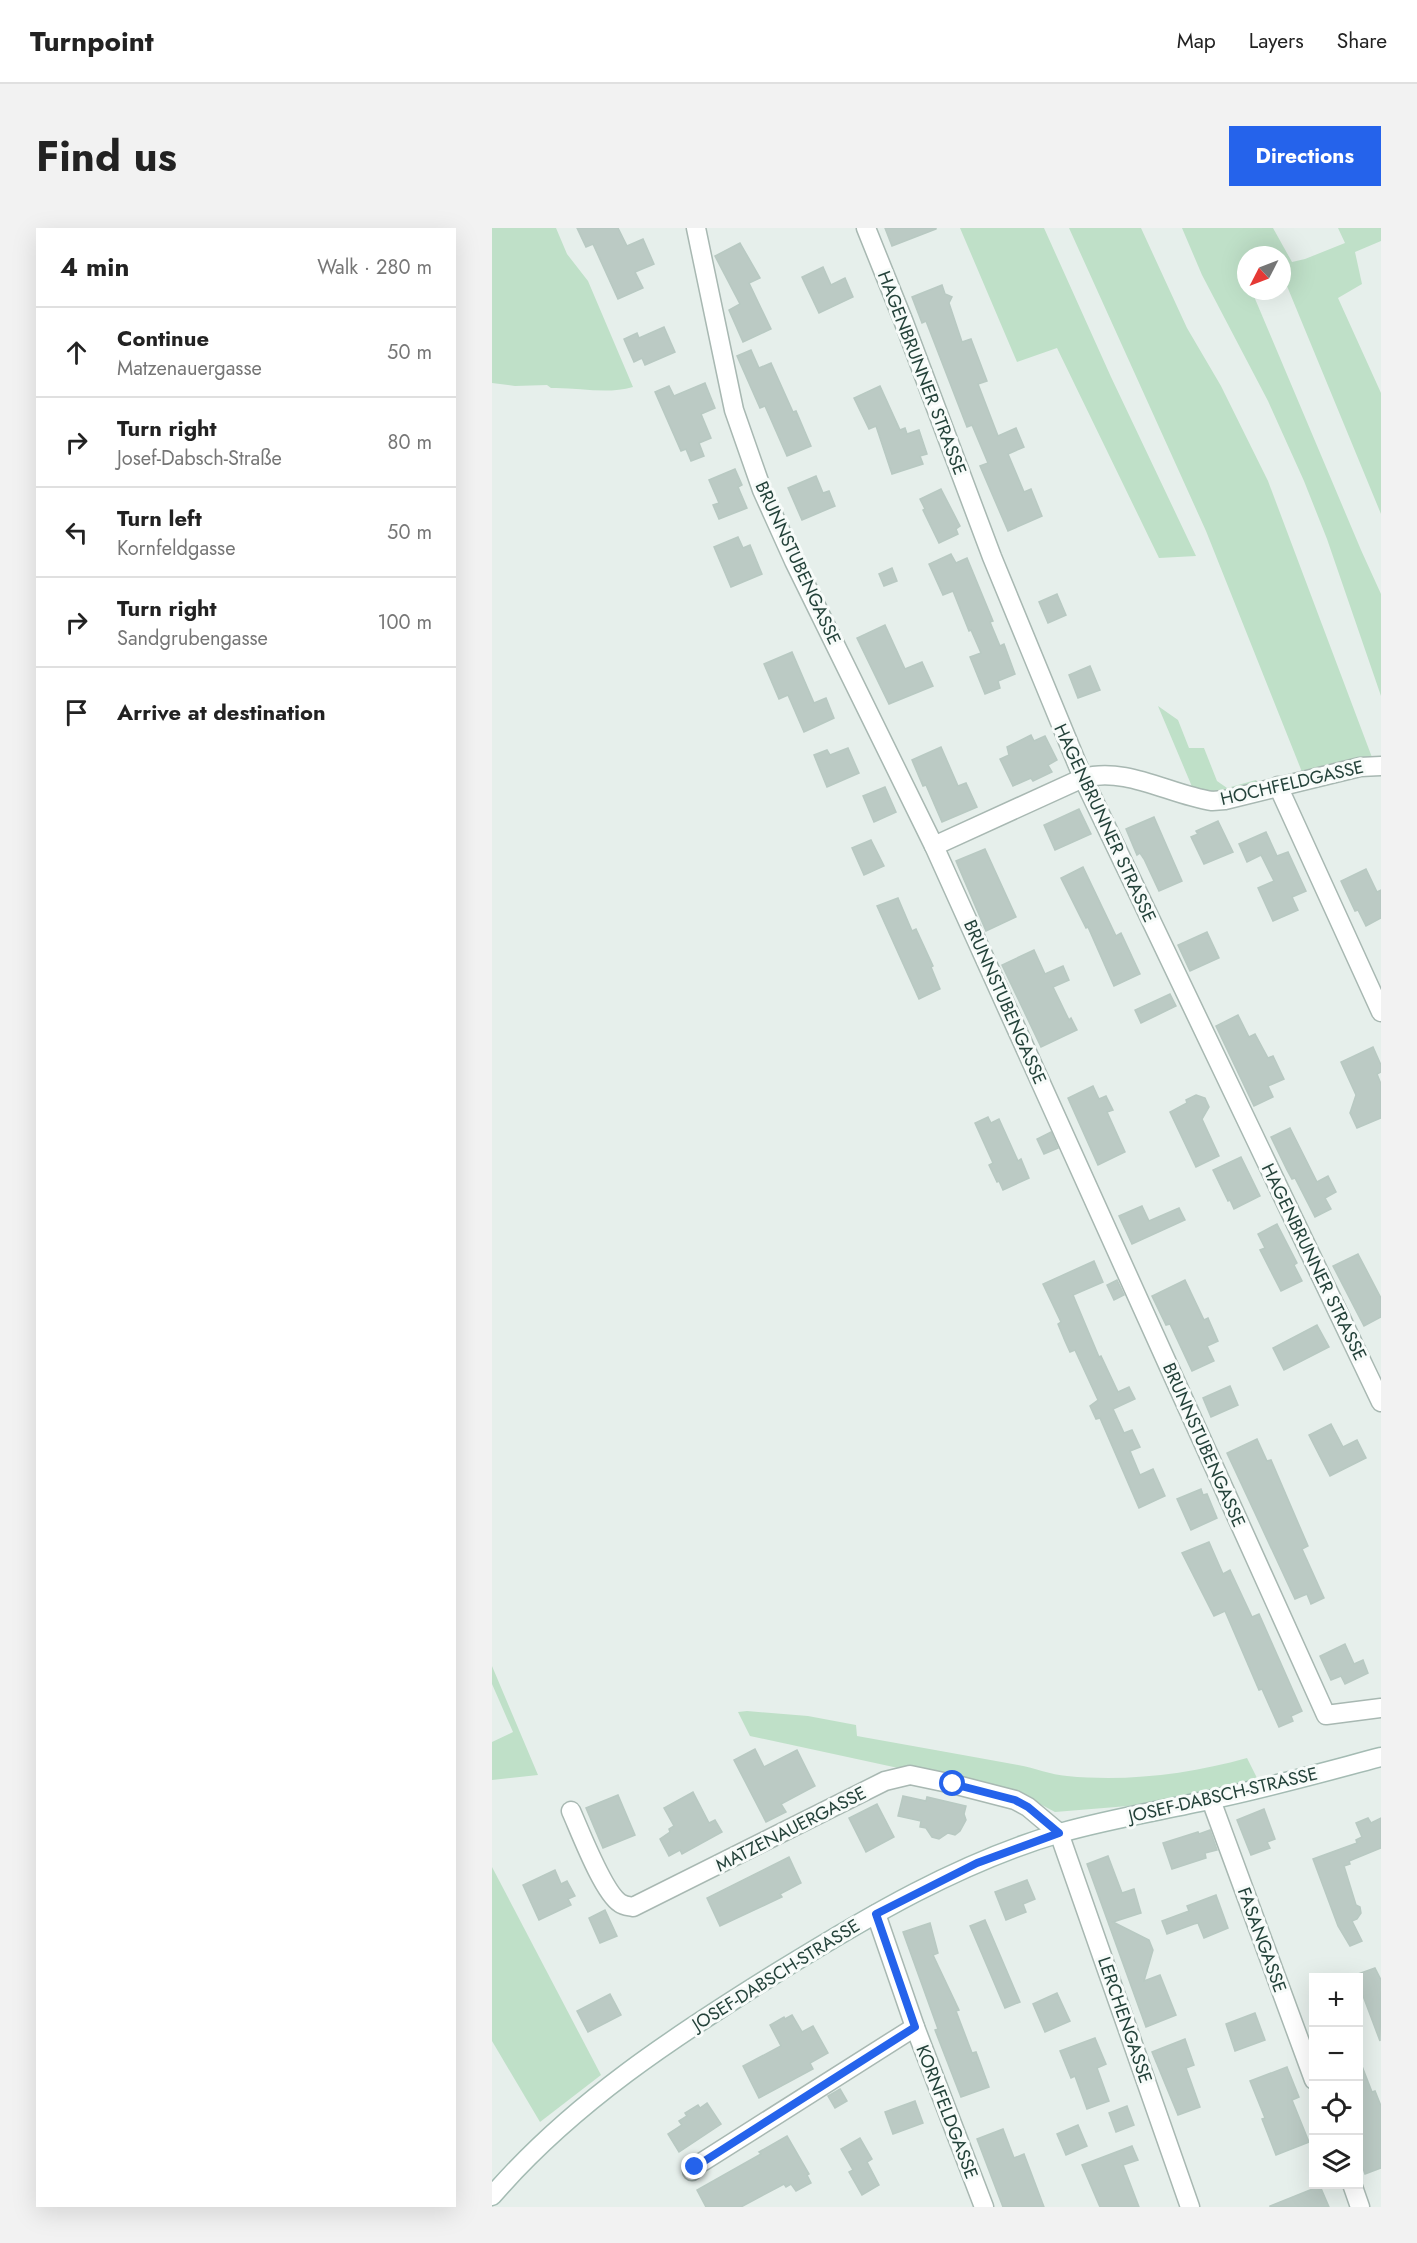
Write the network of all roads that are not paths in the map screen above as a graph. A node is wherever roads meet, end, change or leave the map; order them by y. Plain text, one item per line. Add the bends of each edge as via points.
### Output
1 (696, 228) edge
2 (866, 228) edge
3 (1381, 766) edge
4 (1083, 778) junction
5 (1278, 786) junction
6 (934, 846) junction
7 (1381, 1012) edge
8 (1381, 1402) edge
9 (1381, 1708) edge
10 (1381, 1757) edge
11 (1211, 1800) junction
12 (571, 1811) dead end
13 (1059, 1833) junction
14 (876, 1914) junction
15 (915, 2027) junction
16 (1309, 2066) edge
17 (692, 2171) dead end
18 (1354, 2189) edge
19 (492, 2196) edge
20 (984, 2207) edge
21 (1191, 2207) edge
22 (1360, 2207) edge

1 - 6 street, BRUNNSTUBENGASSE via 733,401 753,466 794,561
2 - 4 street, HAGENBRUNNER STRASSE via 992,557
3 - 5 street, HOCHFELDGASSE via 1360,767
4 - 5 street, HOCHFELDGASSE via 1118,776 1212,801
4 - 6 street, HOCHFELDGASSE
4 - 8 street, HAGENBRUNNER STRASSE
5 - 7 street
6 - 9 street, BRUNNSTUBENGASSE via 1326,1716
10 - 11 street, JOSEF-DABSCH-STRASSE
11 - 13 street, JOSEF-DABSCH-STRASSE
11 - 16 street, FASANGASSE
12 - 13 street, MATZENAUERGASSE via 608,1890 618,1903 633,1907 901,1776 1015,1800
13 - 14 street, JOSEF-DABSCH-STRASSE via 977,1863
13 - 21 street, LERCHENGASSE
14 - 15 street, KORNFELDGASSE
14 - 19 street, JOSEF-DABSCH-STRASSE via 721,2007 629,2071 563,2125
15 - 17 street
15 - 20 street, KORNFELDGASSE
18 - 22 street

